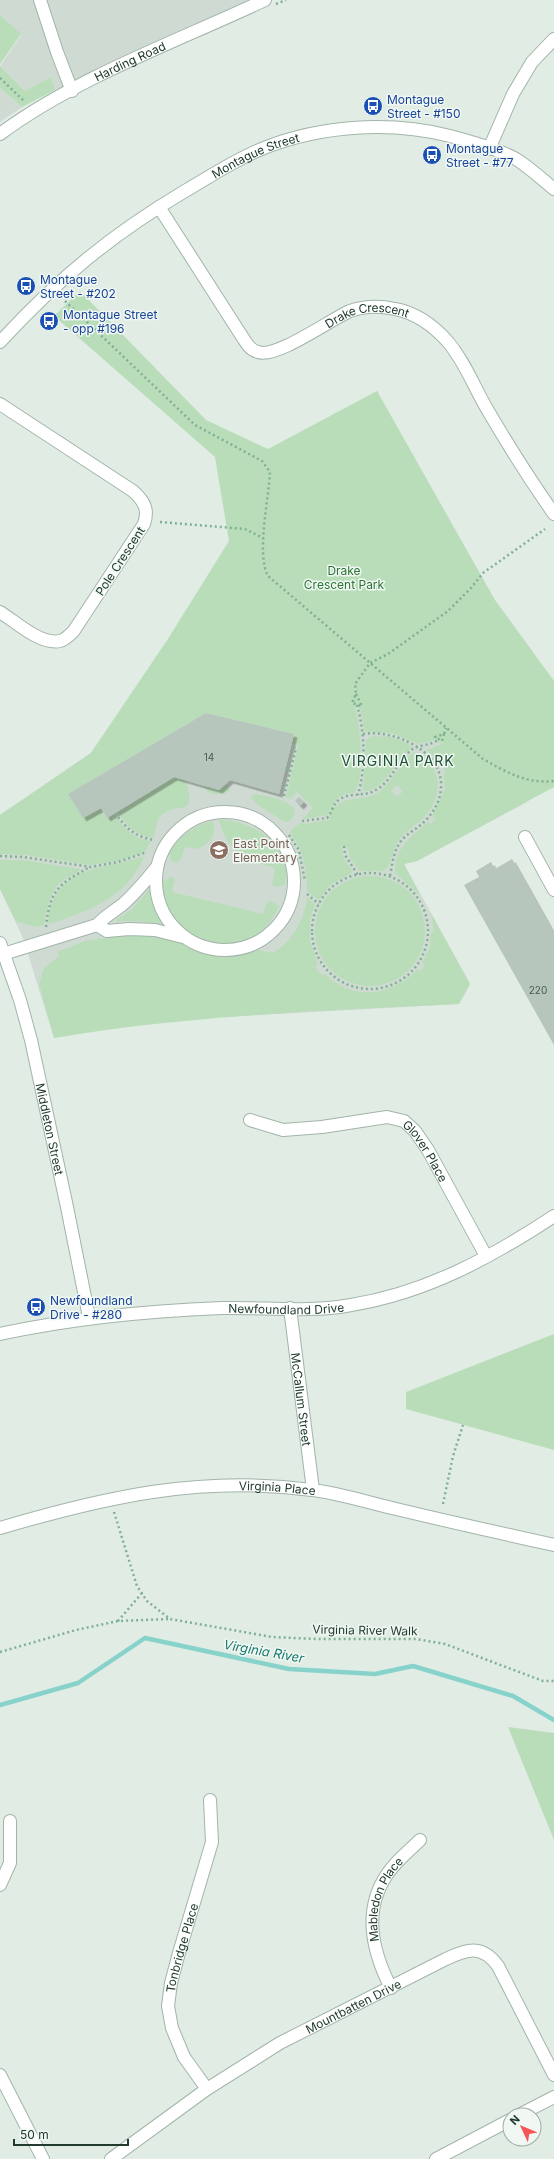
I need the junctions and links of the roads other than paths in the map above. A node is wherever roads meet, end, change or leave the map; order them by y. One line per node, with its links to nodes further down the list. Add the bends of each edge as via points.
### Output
1 (40, 0): 4 (street, via 56,52)
2 (265, 0): 4 (street, Harding Road, via 111,70)
3 (554, 39): 6 (street, via 532,62)
4 (72, 91): 5 (street, Harding Road)
5 (0, 134)
6 (489, 149): 7 (street, Montague Street, via 518,160); 8 (street, Montague Street, via 415,129 338,129 264,148 235,162)
7 (554, 190)
8 (159, 207): 9 (street, Montague Street, via 87,257); 11 (street, Drake Crescent, via 243,338 250,348 259,353 269,353 282,348 351,311 366,308 393,308 406,311 436,330 457,354 487,409)
9 (0, 342)
10 (0, 404): 12 (street, Pole Crescent, via 133,491 146,507 146,517 144,524 73,632 62,640 50,642 38,637)
11 (554, 514)
12 (0, 612)
13 (525, 837): 15 (street)
14 (156, 867): 16 (street, via 134,893); 17 (street, via 157,891 162,906 169,921); 17 (street, via 164,845 184,825 195,818 235,813 246,815 272,829 283,841 289,854 293,883 284,914 272,931 255,944 219,952 199,947)
15 (554, 890)
16 (97, 925): 17 (street, via 107,931 155,930); 18 (street)
17 (183, 937)
18 (1, 951): 23 (street, Middleton Street, via 20,1000 31,1040)
19 (250, 1120): 21 (street, Glover Place, via 283,1130 387,1117 404,1121 415,1131 428,1150)
20 (554, 1216): 21 (street, Newfoundland Drive, via 524,1236)
21 (486, 1256): 22 (street, Newfoundland Drive, via 422,1288 377,1300 350,1306)
22 (290, 1308): 23 (street, Newfoundland Drive, via 178,1310); 25 (street, McCallum Street)
23 (88, 1318): 24 (street, Newfoundland Drive)
24 (0, 1334)
25 (313, 1490): 26 (street, Virginia Place, via 250,1486 185,1487 62,1510); 27 (street, Virginia Place)
26 (0, 1528)
27 (554, 1545)
28 (210, 1800): 35 (street, Tonbridge Place, via 212,1842 179,1953 168,2006 172,2028 184,2057)
29 (10, 1821): 31 (street, via 10,1863)
30 (420, 1840): 32 (street, Mabledon Place, via 388,1872 372,1913 372,1938)
31 (0, 1885)
32 (390, 1988): 34 (street, Mountbatten Drive, via 458,1954 478,1950 487,1954 503,1976); 35 (street, Mountbatten Drive, via 280,2042)
33 (0, 2075): 39 (street)
34 (554, 2075)
35 (207, 2090): 40 (street, Mountbatten Drive)
36 (554, 2098): 37 (street)
37 (536, 2107)
38 (502, 2124): 41 (street)
39 (43, 2159)
40 (110, 2159)
41 (436, 2159)

